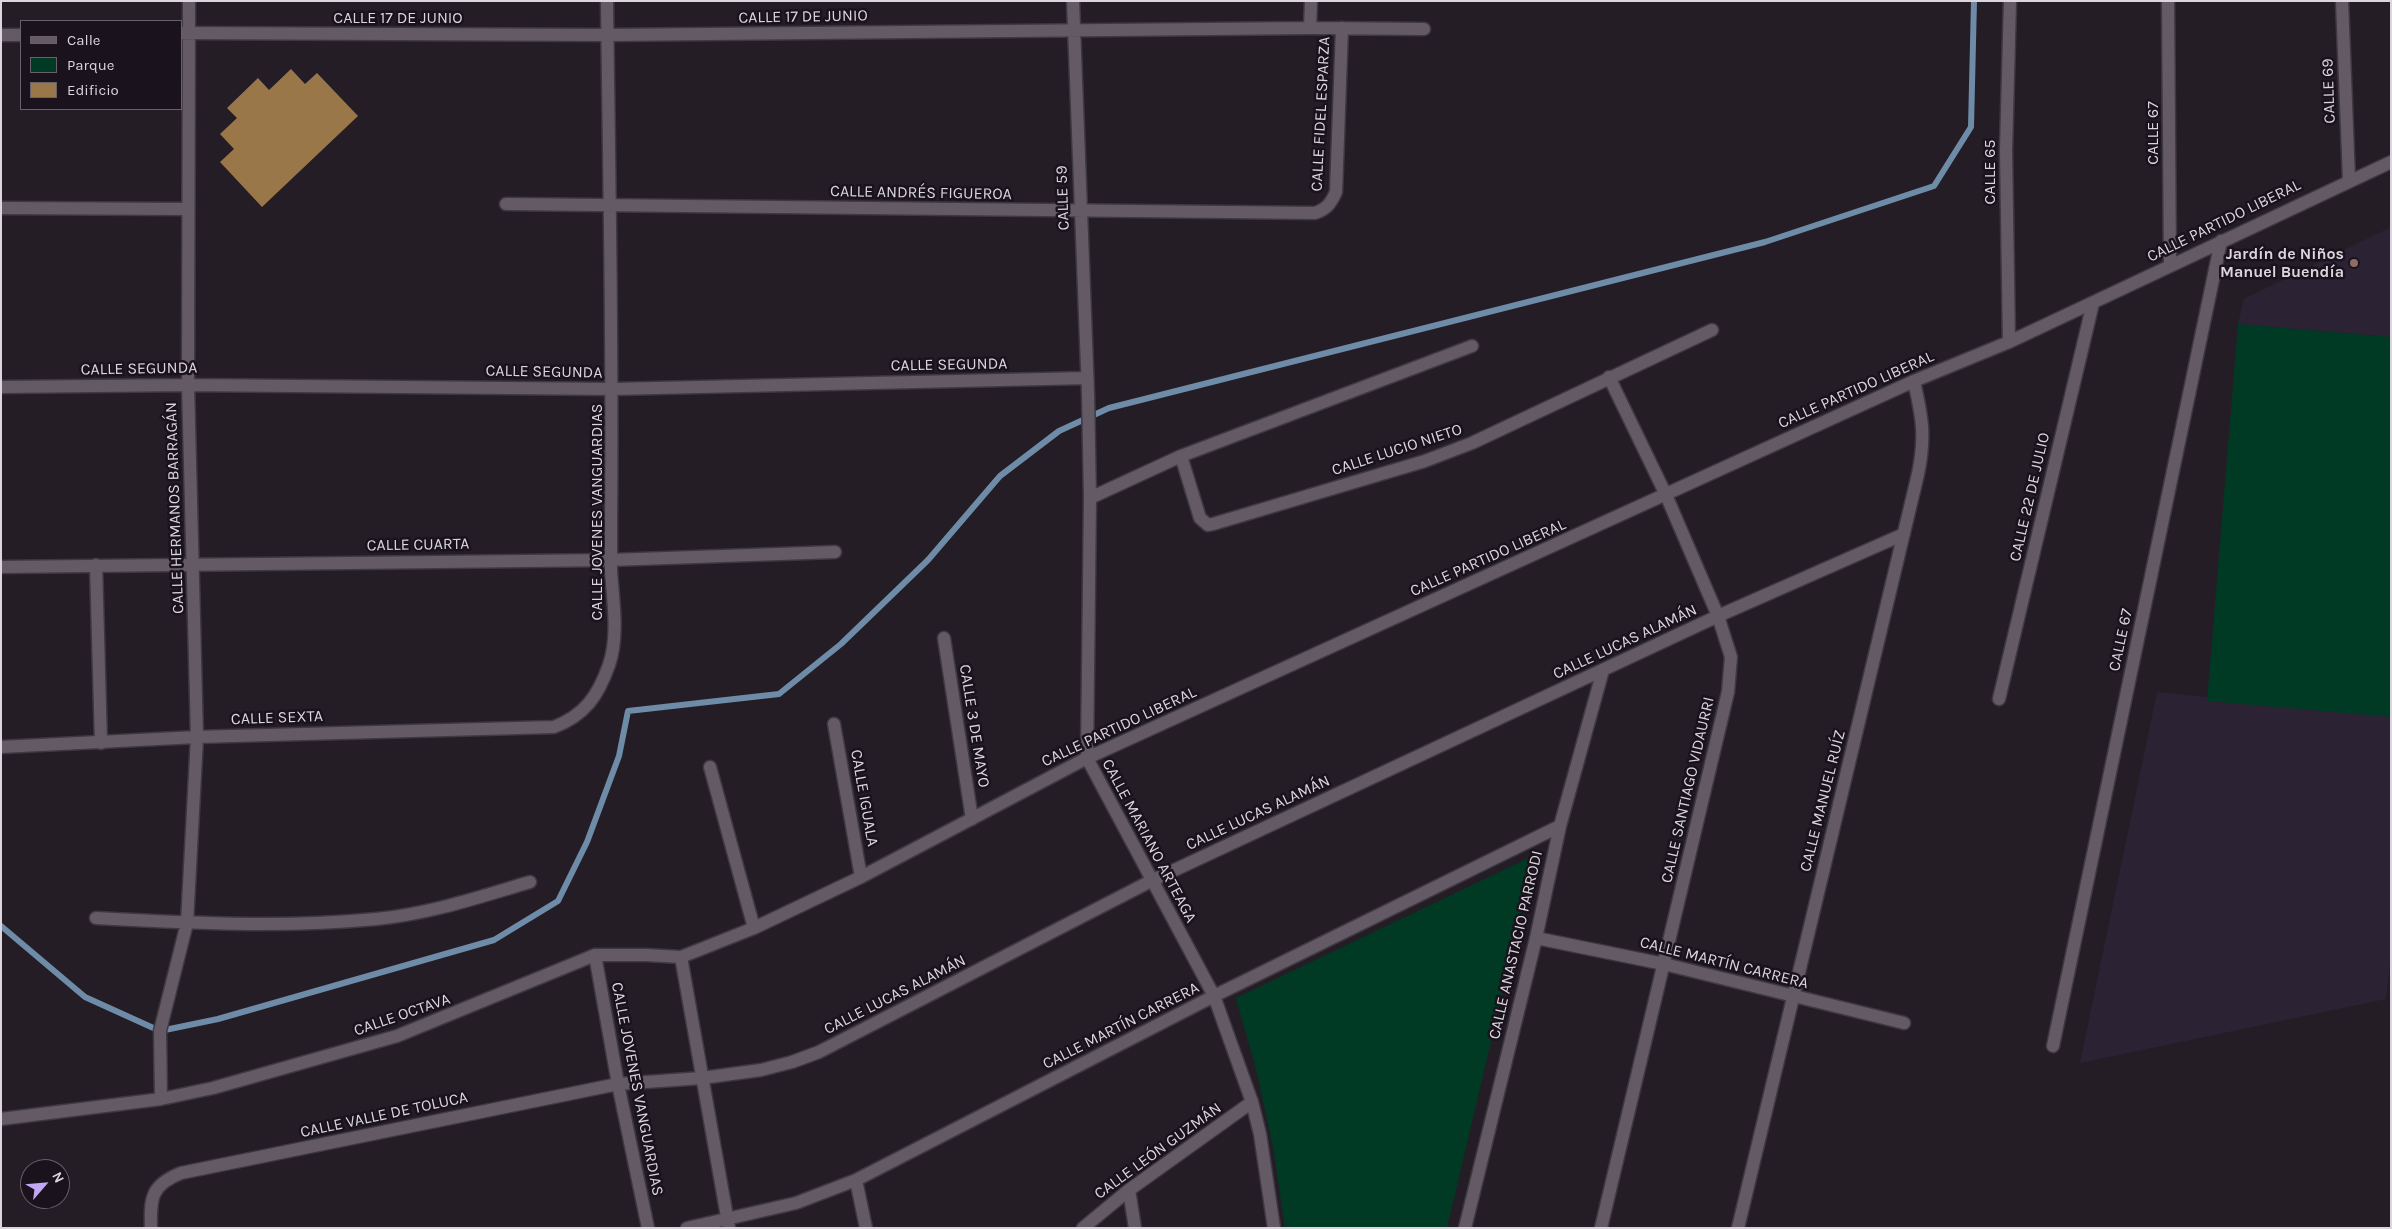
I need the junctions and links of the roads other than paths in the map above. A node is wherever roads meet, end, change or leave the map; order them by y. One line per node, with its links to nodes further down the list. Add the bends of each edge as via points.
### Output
1 (189, 1): 12 (street, CALLE HERMANOS BARRAGÁN)
2 (608, 1): 15 (street, CALLE JOVENES VANGUARDIAS)
3 (1073, 1): 11 (street, CALLE 59)
4 (1311, 1): 8 (street)
5 (2010, 1): 28 (street, CALLE 65, via 2006,150)
6 (2168, 1): 25 (street, CALLE 67)
7 (2342, 1): 17 (street, CALLE 69)
8 (1310, 28): 9 (street, CALLE 17 DE JUNIO); 11 (street, CALLE 17 DE JUNIO)
9 (1342, 28): 10 (street, CALLE 17 DE JUNIO); 18 (street, CALLE FIDEL ESPARZA, via 1336,192)
10 (1424, 29)
11 (1073, 30): 15 (street, CALLE 17 DE JUNIO); 23 (street, CALLE 59)
12 (185, 33): 15 (street, CALLE 17 DE JUNIO); 22 (street, CALLE HERMANOS BARRAGÁN)
13 (1, 35): 14 (street)
14 (20, 35)
15 (608, 35): 20 (street, CALLE JOVENES VANGUARDIAS)
16 (2391, 162): 17 (street, CALLE PARTIDO LIBERAL)
17 (2349, 180): 24 (street, CALLE PARTIDO LIBERAL)
18 (1332, 202): 23 (street, CALLE ANDRÉS FIGUEROA, via 1325,210 1315,213)
19 (506, 204): 20 (street, CALLE ANDRÉS FIGUEROA)
20 (610, 206): 23 (street, CALLE ANDRÉS FIGUEROA); 35 (street, CALLE JOVENES VANGUARDIAS)
21 (1, 208): 22 (street)
22 (187, 209): 33 (street, CALLE HERMANOS BARRAGÁN)
23 (1080, 211): 31 (street, CALLE 59)
24 (2221, 241): 25 (street, CALLE PARTIDO LIBERAL); 72 (street, CALLE 67)
25 (2170, 265): 26 (street, CALLE PARTIDO LIBERAL)
26 (2093, 302): 28 (street, CALLE PARTIDO LIBERAL); 49 (street, CALLE 22 DE JULIO)
27 (1712, 330): 30 (street, CALLE LUCIO NIETO)
28 (2009, 342): 32 (street, CALLE PARTIDO LIBERAL)
29 (1472, 346): 37 (street)
30 (1609, 377): 37 (street, CALLE LUCIO NIETO, via 1472,443 1425,461 1208,525 1200,518); 38 (street, CALLE SANTIAGO VIDAURRI)
31 (1087, 378): 35 (street, CALLE SEGUNDA); 36 (street, CALLE 59)
32 (1914, 381): 38 (street, CALLE PARTIDO LIBERAL); 40 (street, CALLE MANUEL RUÍZ, via 1922,416 1924,447)
33 (188, 385): 34 (street, CALLE SEGUNDA); 35 (street, CALLE SEGUNDA); 43 (street, CALLE HERMANOS BARRAGÁN)
34 (1, 387)
35 (613, 389): 42 (street, CALLE JOVENES VANGUARDIAS)
36 (1088, 393): 39 (street, CALLE MARIANO ARTEAGA)
37 (1181, 456): 39 (street)
38 (1666, 495): 46 (street, CALLE SANTIAGO VIDAURRI); 55 (street, CALLE PARTIDO LIBERAL)
39 (1090, 498): 55 (street, CALLE MARIANO ARTEAGA)
40 (1904, 534): 46 (street, CALLE LUCAS ALAMÁN); 70 (street, CALLE MANUEL RUÍZ)
41 (835, 552): 42 (street, CALLE CUARTA)
42 (611, 560): 43 (street, CALLE CUARTA); 51 (street, CALLE JOVENES VANGUARDIAS, via 615,630 609,664 584,710 572,720)
43 (193, 564): 44 (street, CALLE CUARTA); 52 (street, CALLE HERMANOS BARRAGÁN)
44 (96, 565): 45 (street, CALLE CUARTA); 53 (street)
45 (1, 566)
46 (1718, 616): 48 (street, CALLE LUCAS ALAMÁN); 68 (street, CALLE SANTIAGO VIDAURRI, via 1731,657 1728,692)
47 (944, 638): 57 (street, CALLE 3 DE MAYO)
48 (1603, 670): 58 (street, CALLE ANASTACIO PARRODI); 60 (street, CALLE LUCAS ALAMÁN)
49 (1999, 699)
50 (834, 724): 59 (street, CALLE IGUALA)
51 (554, 727): 52 (street, CALLE SEXTA)
52 (197, 737): 53 (street, CALLE SEXTA); 63 (street, CALLE HERMANOS BARRAGÁN)
53 (101, 743): 54 (street, CALLE SEXTA)
54 (1, 747)
55 (1087, 758): 57 (street, CALLE PARTIDO LIBERAL); 60 (street, CALLE MARIANO ARTEAGA)
56 (710, 768): 64 (street)
57 (972, 819): 59 (street, CALLE PARTIDO LIBERAL)
58 (1560, 826): 65 (street, CALLE ANASTACIO PARRODI); 69 (street, CALLE MARTÍN CARRERA)
59 (861, 877): 64 (street, CALLE PARTIDO LIBERAL)
60 (1151, 881): 69 (street, CALLE MARIANO ARTEAGA); 73 (street, CALLE LUCAS ALAMÁN, via 819,1052 761,1070)
61 (530, 882): 63 (street, via 455,905 377,919 278,925)
62 (96, 918): 63 (street)
63 (187, 923): 75 (street, CALLE HERMANOS BARRAGÁN, via 160,1031)
64 (754, 928): 67 (street, CALLE PARTIDO LIBERAL)
65 (1536, 938): 68 (street, CALLE MARTÍN CARRERA); 88 (street, CALLE ANASTACIO PARRODI)
66 (595, 956): 67 (street, CALLE PARTIDO LIBERAL); 74 (street, CALLE JOVENES VANGUARDIAS); 75 (street, CALLE OCTAVA, via 398,1036 213,1088)
67 (681, 957): 73 (street)
68 (1664, 964): 70 (street, CALLE MARTÍN CARRERA); 89 (street, CALLE SANTIAGO VIDAURRI)
69 (1214, 996): 76 (street, CALLE MARIANO ARTEAGA); 78 (street, CALLE MARTÍN CARRERA)
70 (1792, 996): 71 (street, CALLE MARTÍN CARRERA); 90 (street, CALLE MANUEL RUÍZ)
71 (1904, 1023)
72 (2053, 1046)
73 (702, 1078): 74 (street, CALLE LUCAS ALAMÁN); 80 (street)
74 (618, 1084): 81 (street, CALLE VALLE DE TOLUCA, via 181,1173 159,1186 150,1201); 82 (street, CALLE JOVENES VANGUARDIAS)
75 (161, 1099): 77 (street, CALLE OCTAVA)
76 (1252, 1102): 79 (street, CALLE LEÓN GUZMÁN); 87 (street, CALLE MARIANO ARTEAGA)
77 (1, 1119)
78 (856, 1180): 80 (street, CALLE MARTÍN CARRERA); 84 (street)
79 (1129, 1190): 85 (street, CALLE LEÓN GUZMÁN); 86 (street)
80 (728, 1224): 83 (street, CALLE MARTÍN CARRERA)
81 (151, 1228)
82 (648, 1228)
83 (687, 1228)
84 (866, 1228)
85 (1083, 1228)
86 (1135, 1228)
87 (1274, 1228)
88 (1465, 1228)
89 (1601, 1228)
90 (1738, 1228)

